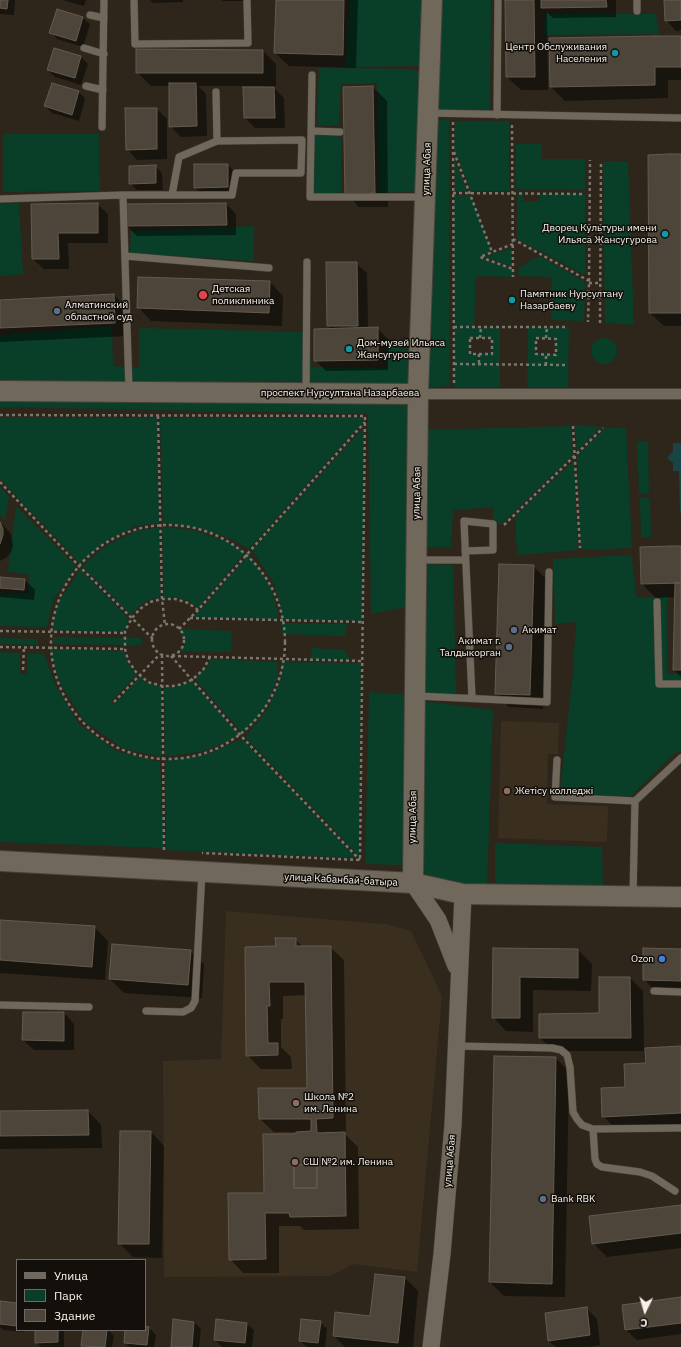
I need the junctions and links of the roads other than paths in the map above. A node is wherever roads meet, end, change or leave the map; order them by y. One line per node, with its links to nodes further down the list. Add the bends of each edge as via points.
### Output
1 (104, 0): 9 (lane)
2 (134, 0): 3 (lane, via 135,44 248,43)
3 (247, 0)
4 (432, 0): 16 (main road, улица Абая)
5 (498, 0): 17 (lane)
6 (636, 0): 7 (lane)
7 (637, 11)
8 (90, 15): 9 (lane)
9 (104, 18): 11 (lane)
10 (84, 48): 11 (lane)
11 (104, 54): 14 (lane)
12 (312, 76): 20 (lane)
13 (86, 86): 14 (lane)
14 (103, 90): 19 (lane)
15 (216, 92): 22 (lane)
16 (429, 113): 17 (lane); 25 (main road, улица Абая)
17 (497, 115): 18 (lane)
18 (681, 118)
19 (102, 127)
20 (311, 131): 21 (lane); 25 (lane, via 310,197)
21 (340, 132)
22 (217, 141): 24 (lane, via 179,157); 24 (lane, via 302,140 300,173 236,173 232,195)
23 (123, 195): 24 (lane); 26 (lane); 27 (lane)
24 (172, 195)
25 (426, 197): 33 (main road, улица Абая)
26 (0, 199)
27 (125, 256): 29 (lane); 31 (lane)
28 (307, 262): 32 (lane)
29 (269, 268)
30 (0, 391): 31 (main road, проспект Нурсултана Назарбаева)
31 (129, 392): 32 (main road, проспект Нурсултана Назарбаева)
32 (306, 393): 33 (main road, проспект Нурсултана Назарбаева)
33 (418, 394): 34 (street, проспект Нурсултана Назарбаева); 36 (main road, улица Абая)
34 (681, 394)
35 (465, 551): 35 (lane, via 464,522 493,524 493,550); 37 (lane)
36 (416, 560): 37 (lane); 41 (main road, улица Абая)
37 (465, 560): 42 (lane)
38 (549, 572): 42 (lane, via 547,702)
39 (657, 602): 40 (lane, via 660,684)
40 (681, 684)
41 (415, 695): 42 (lane); 48 (main road, улица Абая)
42 (472, 698)
43 (681, 758): 45 (lane)
44 (557, 760): 45 (lane, via 555,797)
45 (635, 801): 50 (lane)
46 (0, 861): 47 (main road, улица Кабанбай-батыра)
47 (202, 872): 48 (main road, улица Кабанбай-батыра); 57 (lane, via 195,1001 191,1008 183,1012)
48 (413, 883): 49 (main road, улица Кабанбай-батыра); 52 (street, улица Абая, via 438,920)
49 (463, 894): 50 (main road, улица Кабанбай-батыра); 52 (street, улица Абая)
50 (633, 896): 51 (main road, улица Кабанбай-батыра)
51 (681, 897)
52 (459, 974): 58 (street, улица Абая)
53 (654, 991): 54 (lane)
54 (681, 992)
55 (0, 1005): 56 (lane)
56 (89, 1007)
57 (146, 1011)
58 (456, 1046): 60 (lane, via 560,1050 567,1055 570,1067 573,1112 582,1125); 62 (street, улица Абая, via 453,1125)
59 (681, 1128): 60 (lane)
60 (593, 1129): 61 (lane, via 597,1164 652,1176)
61 (675, 1191)
62 (431, 1347)

